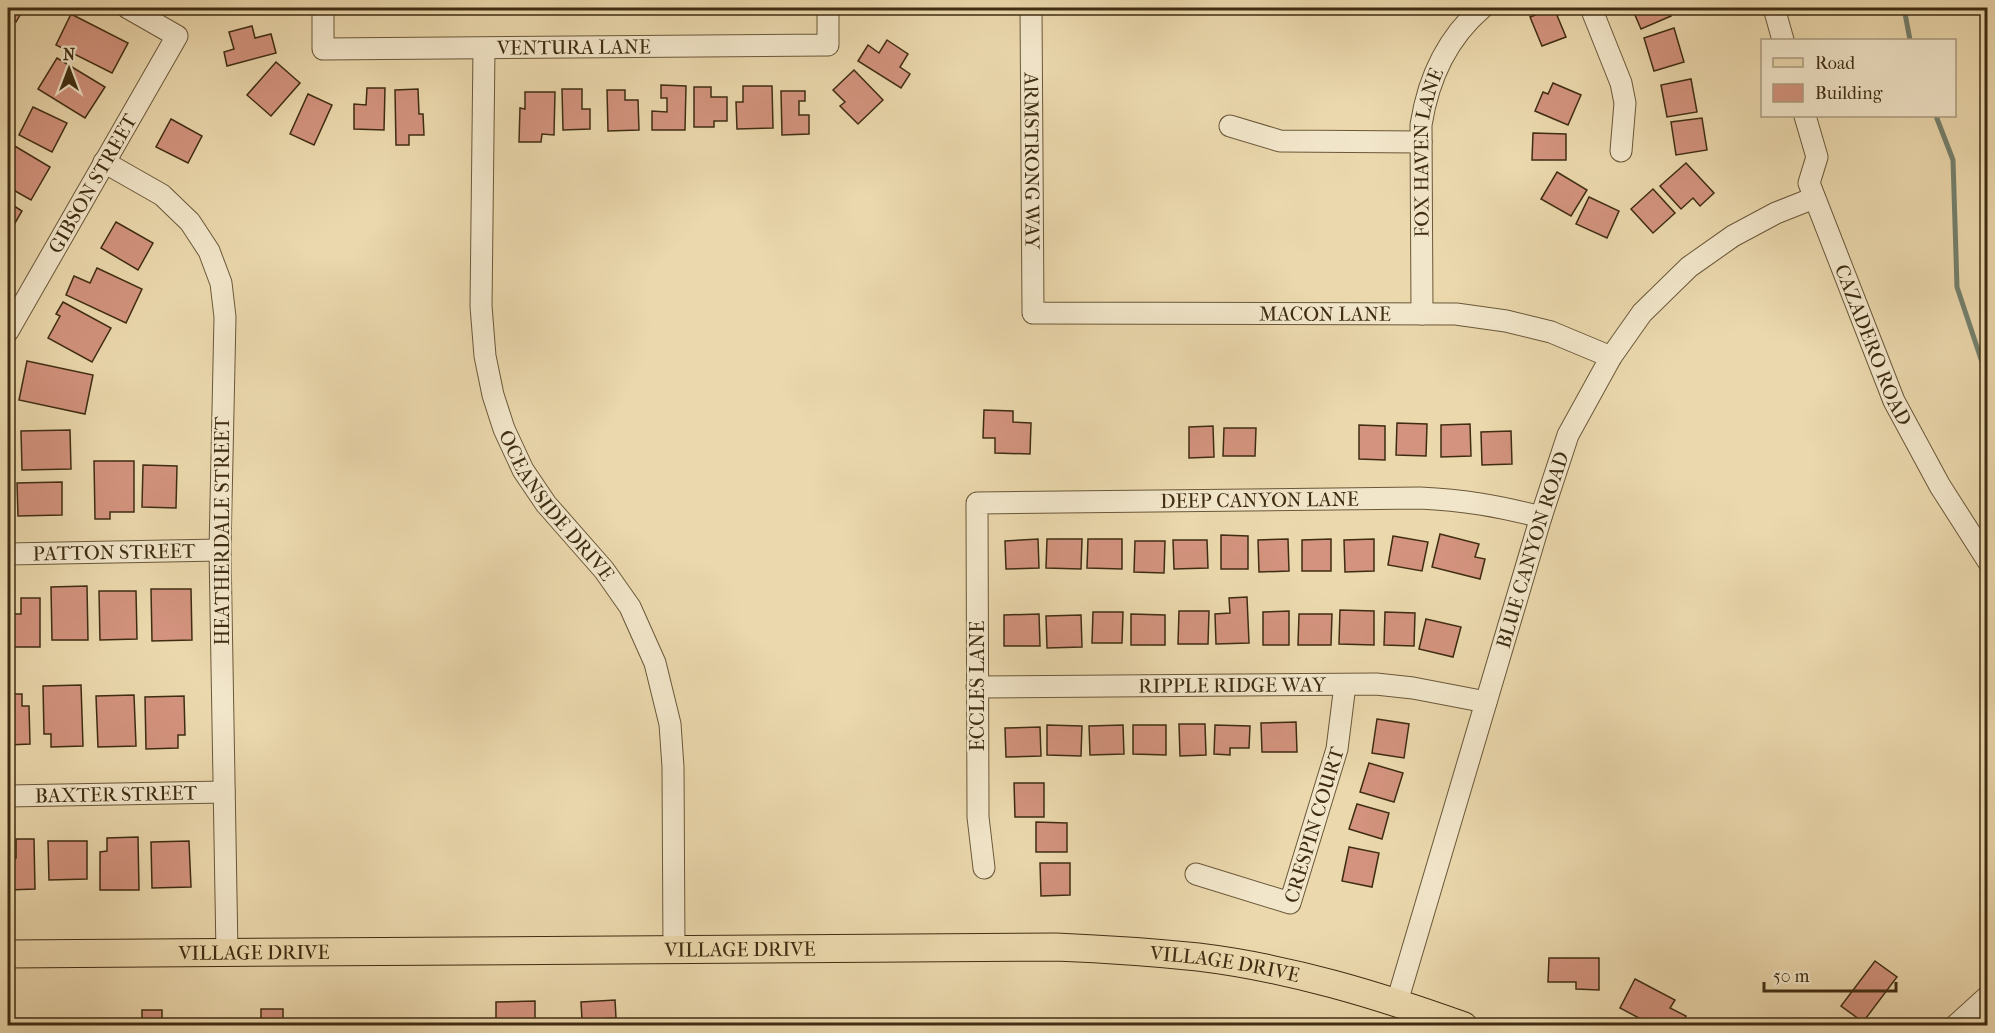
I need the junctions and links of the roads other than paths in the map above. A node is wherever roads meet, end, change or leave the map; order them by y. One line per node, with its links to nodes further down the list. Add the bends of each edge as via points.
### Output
1 (128, 8): 14 (street, GIBSON STREET, via 177,36)
2 (322, 8): 9 (street, VENTURA LANE, via 323,49)
3 (828, 8): 9 (street, VENTURA LANE, via 828,45)
4 (1031, 8): 16 (street, ARMSTRONG WAY)
5 (1482, 8): 12 (street, FOX HAVEN LANE, via 1466,21 1436,70 1423,109)
6 (1591, 8): 13 (street, via 1621,82 1625,103)
7 (1773, 8): 8 (street)
8 (1783, 39)
9 (484, 49): 32 (street, OCEANSIDE DRIVE, via 481,306 493,395 523,470 630,607 655,663 670,724 673,767)
10 (1805, 117): 15 (street, CAZADERO ROAD, via 1817,157 1809,183)
11 (1230, 126): 12 (street, via 1280,141)
12 (1421, 142): 17 (street, FOX HAVEN LANE)
13 (1621, 151)
14 (104, 162): 18 (street, GIBSON STREET); 22 (street, HEATHERDALE STREET, via 162,195 190,222 209,251 221,284 225,317)
15 (1814, 198): 19 (street, BLUE CANYON ROAD, via 1776,213 1689,267 1642,313); 24 (street, CAZADERO ROAD, via 1894,401 1940,486)
16 (1033, 313): 17 (street, MACON LANE)
17 (1422, 314): 19 (street, MACON LANE, via 1506,321 1551,332)
18 (8, 331)
19 (1611, 357): 21 (street, BLUE CANYON ROAD, via 1569,435)
20 (977, 504): 21 (street, DEEP CANYON LANE, via 1420,498 1489,504); 26 (street, ECCLES LANE)
21 (1541, 517): 27 (street, BLUE CANYON ROAD)
22 (220, 550): 23 (street, PATTON STREET); 28 (street, HEATHERDALE STREET)
23 (8, 554)
24 (1988, 561)
25 (1345, 685): 26 (street, RIPPLE RIDGE WAY); 27 (street, RIPPLE RIDGE WAY, via 1413,688); 31 (street, CRESPIN COURT, via 1337,749 1290,903)
26 (977, 687): 30 (street, ECCLES LANE, via 978,816)
27 (1486, 702): 36 (street, BLUE CANYON ROAD)
28 (224, 792): 29 (street, BAXTER STREET); 33 (street, HEATHERDALE STREET)
29 (8, 796)
30 (984, 868)
31 (1196, 874)
32 (674, 950): 33 (main road, VILLAGE DRIVE); 36 (main road, VILLAGE DRIVE, via 1056,947 1134,951 1278,971)
33 (227, 953): 34 (main road, VILLAGE DRIVE)
34 (8, 954)
35 (1988, 996): 38 (street)
36 (1397, 1002): 37 (main road, VILLAGE DRIVE)
37 (1464, 1026)
38 (1955, 1026)

